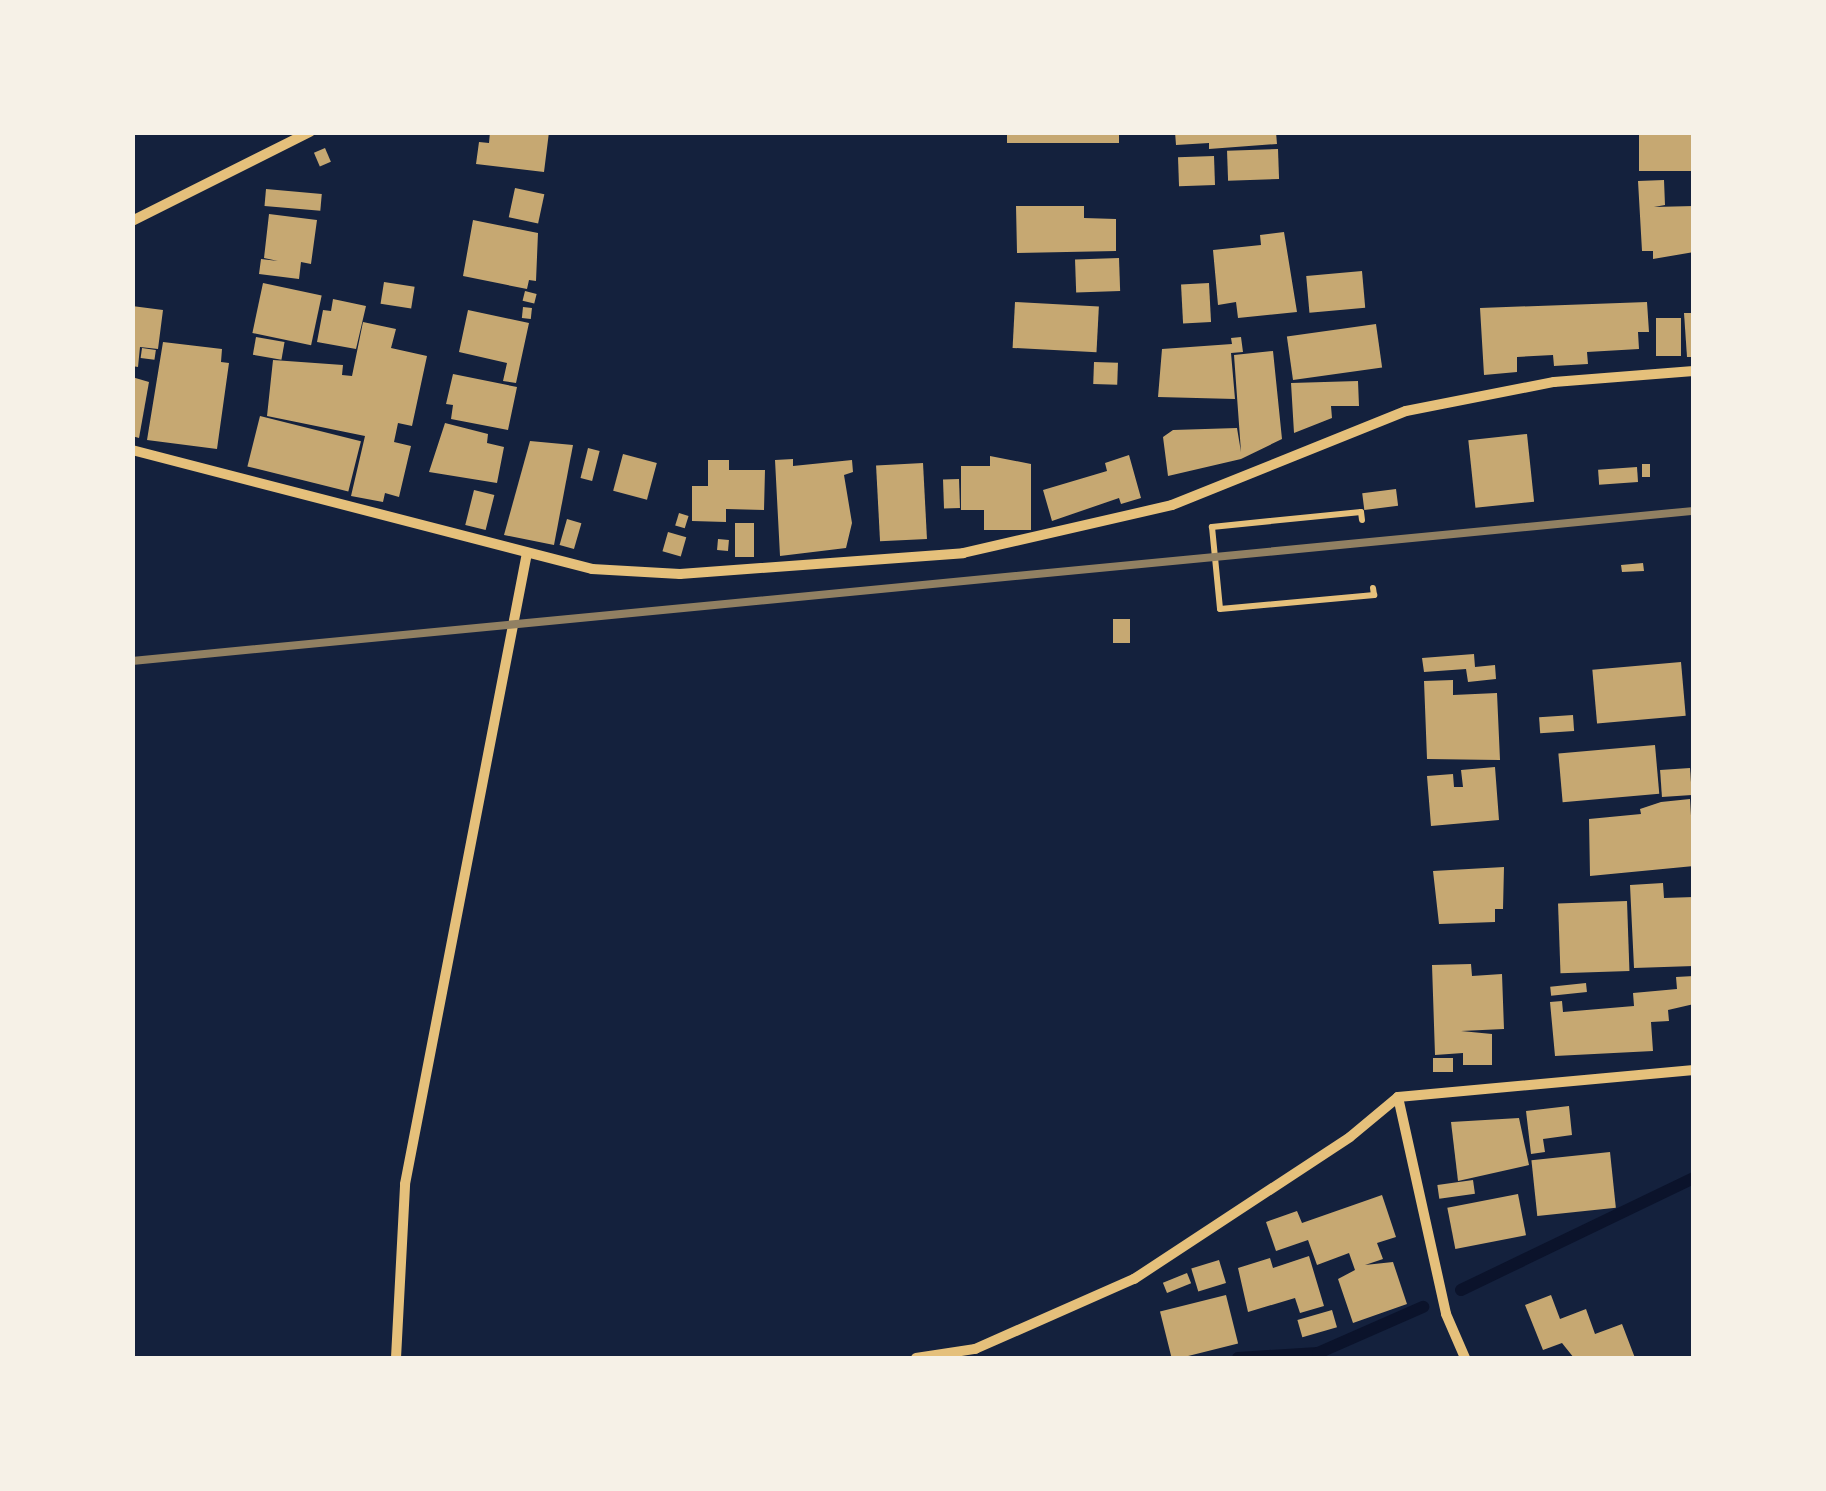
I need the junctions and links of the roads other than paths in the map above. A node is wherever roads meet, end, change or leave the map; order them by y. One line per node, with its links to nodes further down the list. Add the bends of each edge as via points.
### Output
1 (310, 132): 2 (street)
2 (132, 221)
3 (1694, 371): 5 (street, via 1554,382 1406,410 1172,505 963,553 680,574 592,569)
4 (132, 450): 5 (street)
5 (527, 554): 8 (street, via 406,1184)
6 (1694, 1070): 7 (street)
7 (1398, 1097): 9 (street, via 1350,1137 1134,1278 976,1349); 10 (street, via 1446,1314)
8 (396, 1358)
9 (916, 1358)
10 (1465, 1358)

